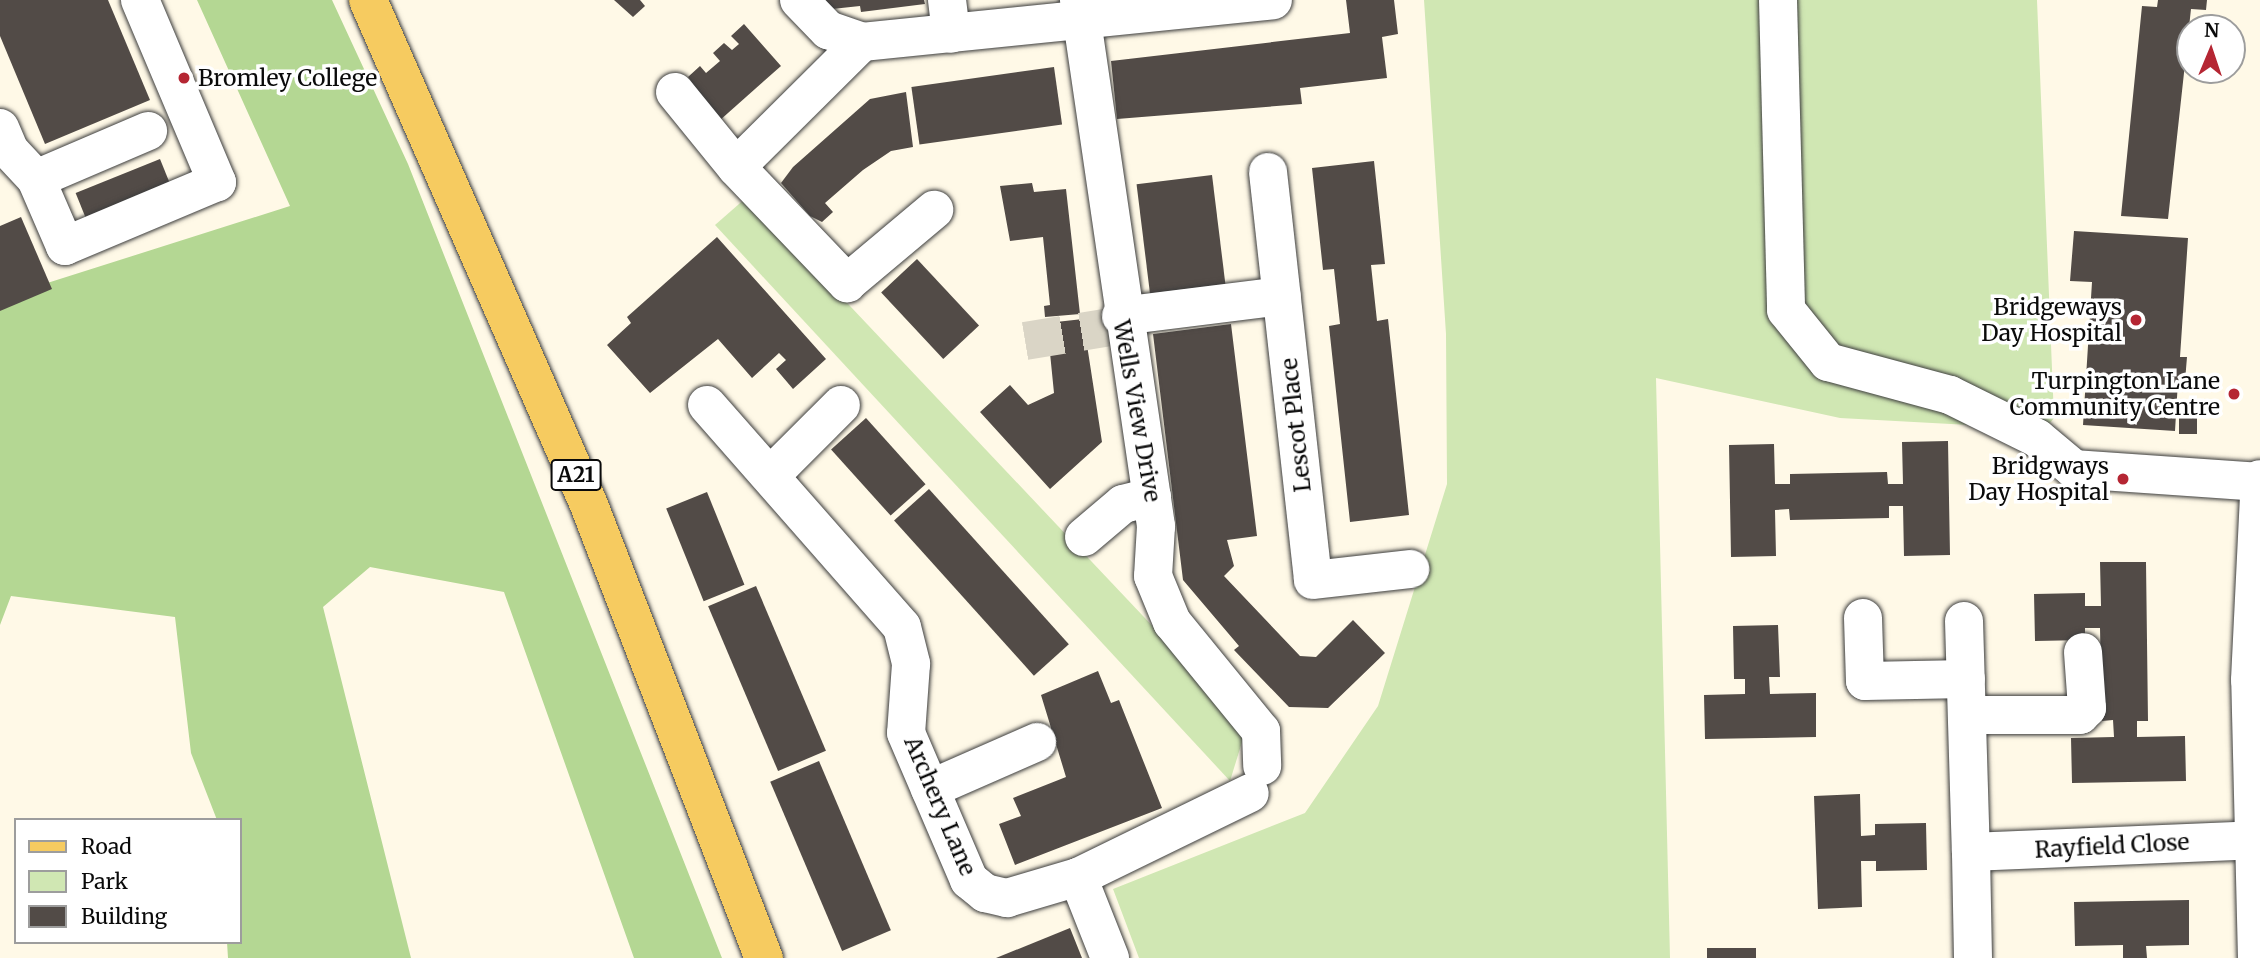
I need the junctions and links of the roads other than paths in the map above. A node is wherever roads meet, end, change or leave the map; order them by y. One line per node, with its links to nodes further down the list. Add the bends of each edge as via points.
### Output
1 (140, 0): 15 (street, via 217,182 65,246)
2 (368, 0): 36 (main road, A21, via 589,505)
3 (799, 0): 9 (street, via 828,30)
4 (1273, 0): 6 (street)
5 (1779, 0): 22 (street, via 1786,310 1828,362 1950,395 2038,438 2074,469)
6 (1221, 4): 7 (street)
7 (1081, 12): 8 (street); 18 (street, Wells View Drive)
8 (949, 17): 9 (street)
9 (862, 41): 13 (street)
10 (675, 92): 13 (street)
11 (0, 128): 15 (street, via 9,151)
12 (148, 131): 15 (street)
13 (736, 167): 16 (street, via 847,284)
14 (1268, 172): 17 (street, Lescot Place)
15 (36, 179)
16 (934, 210)
17 (1282, 296): 18 (street); 25 (street, Lescot Place, via 1313,580)
18 (1121, 316): 23 (street, Wells View Drive)
19 (707, 405): 21 (street, Archery Lane)
20 (841, 405): 21 (street)
21 (773, 473): 32 (street, Archery Lane, via 902,627 911,664 906,733)
22 (2260, 480): 33 (street, via 2250,667)
23 (1152, 497): 24 (street, via 1123,504); 31 (street, Wells View Drive, via 1153,576 1172,622 1261,731)
24 (1084, 537)
25 (1410, 569)
26 (1863, 618): 29 (street, via 1865,681)
27 (1965, 621): 29 (street)
28 (2083, 652): 29 (street, via 2087,708 2080,715)
29 (1967, 697): 34 (street)
30 (1037, 743): 32 (street)
31 (1256, 779): 35 (street, Archery Lane)
32 (930, 789): 35 (street, Archery Lane, via 969,880 985,892 1007,898)
33 (2253, 839): 34 (street, Rayfield Close); 39 (street)
34 (1970, 852): 38 (street)
35 (1078, 877): 37 (street)
36 (764, 958)
37 (1110, 958)
38 (1972, 958)
39 (2258, 958)

